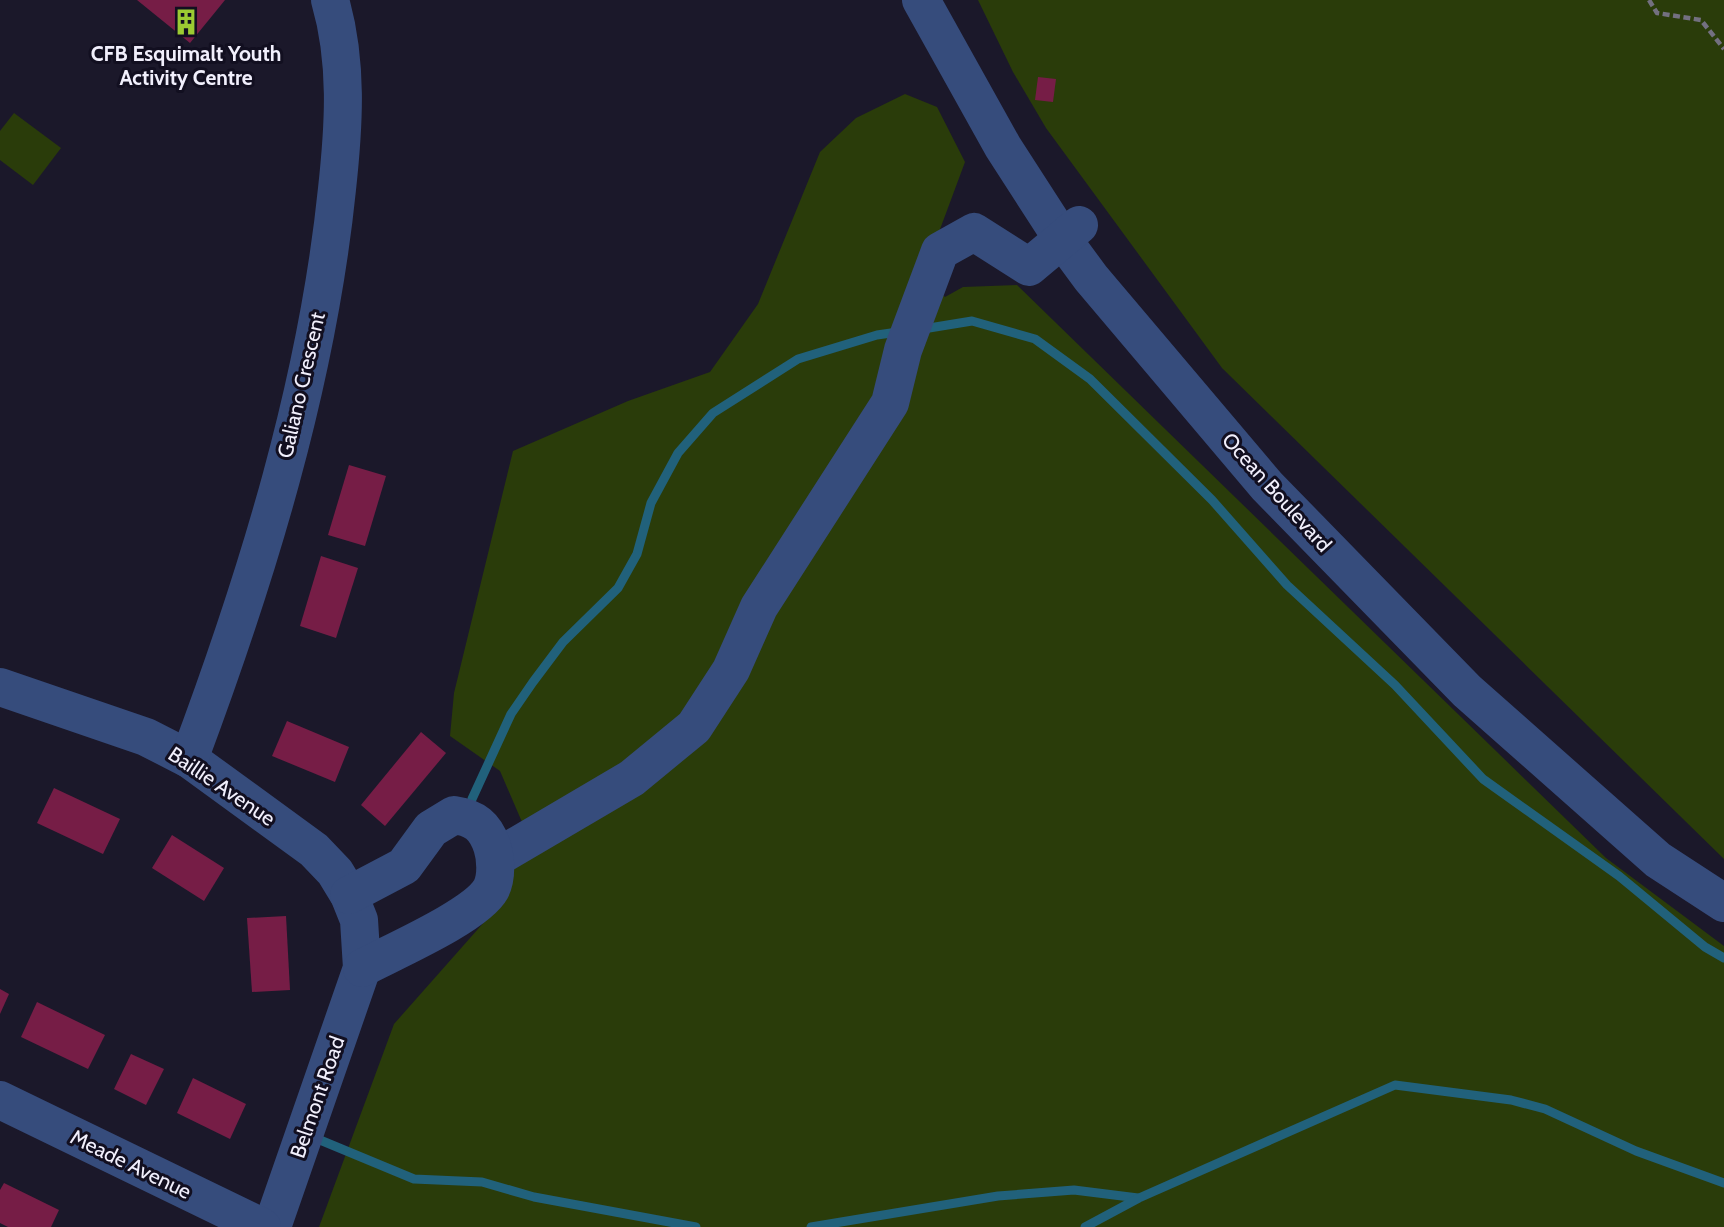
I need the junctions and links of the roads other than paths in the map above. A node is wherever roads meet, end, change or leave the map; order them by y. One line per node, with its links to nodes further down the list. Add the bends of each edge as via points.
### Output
1 (330, 0): 5 (street, Galiano Crescent, via 340,34 344,83 332,242 276,489)
2 (921, 0): 3 (street, Ocean Boulevard, via 996,135)
3 (1071, 232): 6 (street, via 1029,267 974,232 940,251 903,350 890,403 759,607 731,670 694,727 632,778); 8 (street, Ocean Boulevard, via 1091,278 1268,486 1457,681 1658,860)
4 (0, 687): 5 (street, Baillie Avenue, via 146,737)
5 (189, 759): 7 (street, Baillie Avenue, via 314,850)
6 (496, 858): 7 (street, via 487,832 472,818 454,815 431,829 404,866); 9 (street, via 491,888 468,912)
7 (349, 895): 9 (street, Baillie Avenue, via 359,920)
8 (1724, 903)
9 (362, 968): 12 (street, Belmont Road)
10 (0, 1100): 11 (street, Meade Avenue)
11 (262, 1227)
12 (272, 1227)

